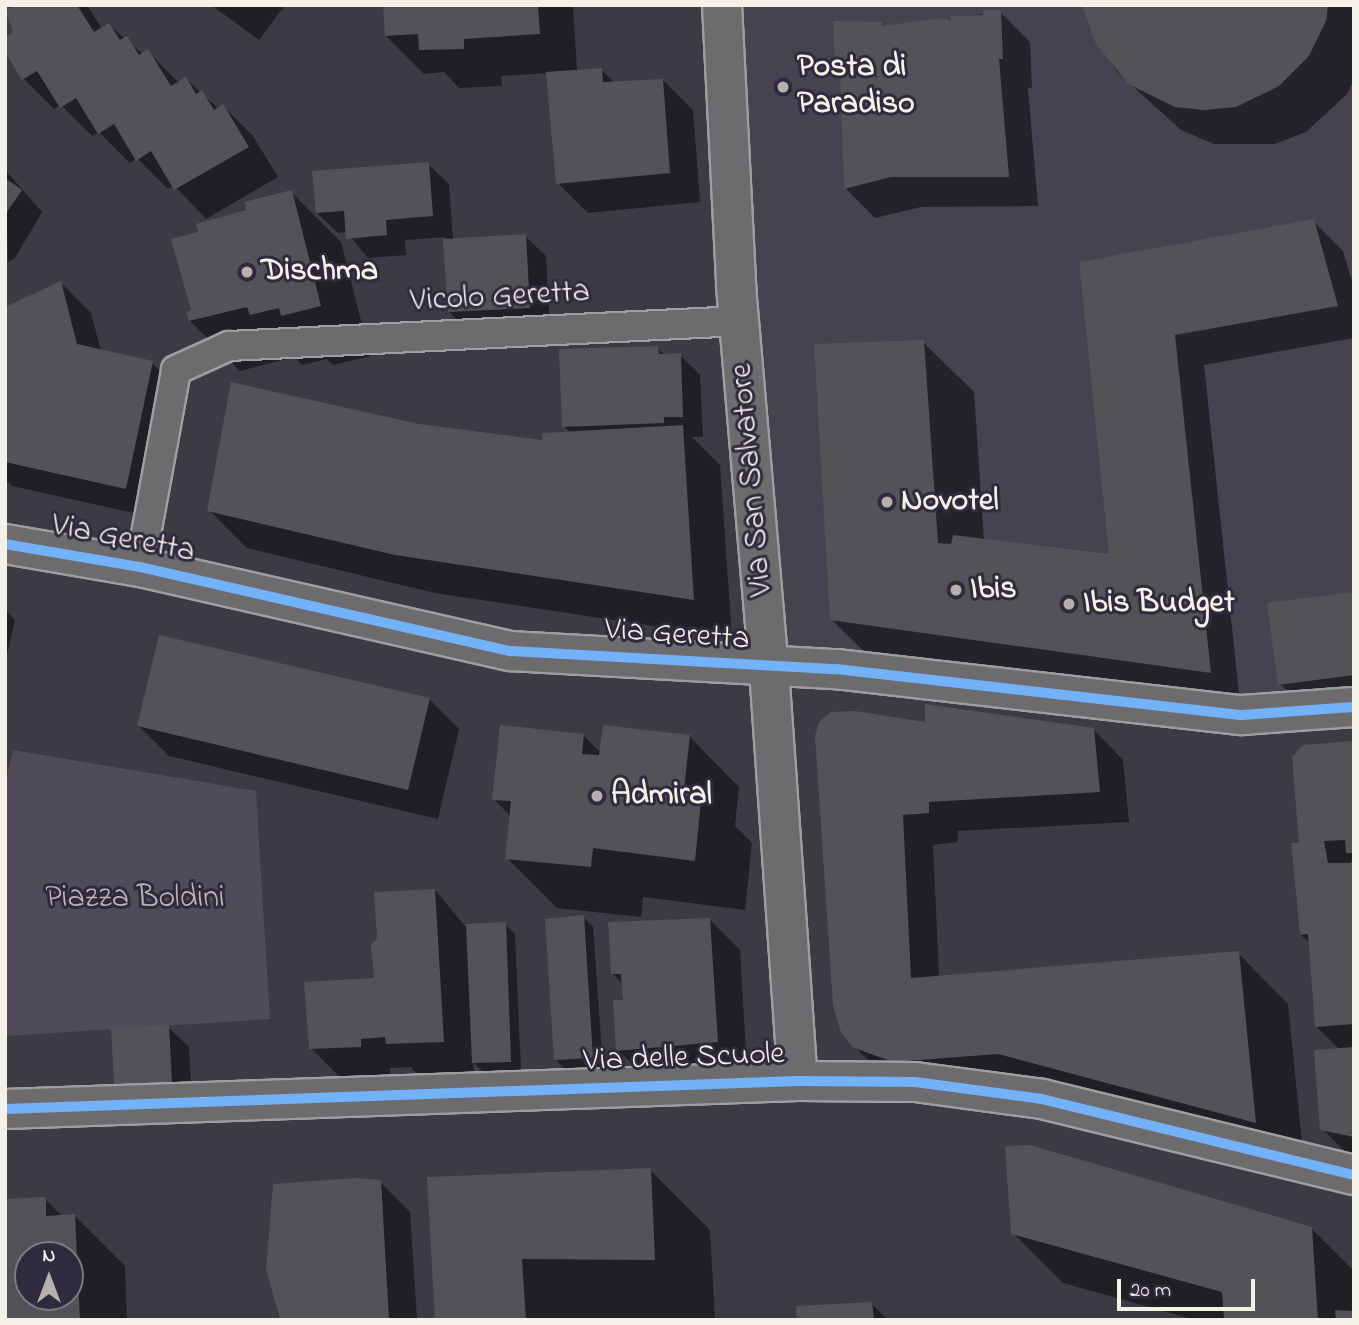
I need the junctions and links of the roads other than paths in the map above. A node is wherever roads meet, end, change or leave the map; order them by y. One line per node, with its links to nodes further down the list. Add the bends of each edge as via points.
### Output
1 (722, 5): 2 (street, Via San Salvatore)
2 (740, 321): 4 (lane, Vicolo Geretta, via 229,346 176,370); 5 (street, Via San Salvatore)
3 (5, 544): 4 (street, Via Geretta)
4 (141, 568): 5 (street, Via Geretta, via 511,651)
5 (769, 669): 6 (street, Via Geretta, via 836,669 1241,715); 7 (street, Via San Salvatore)
6 (1354, 707)
7 (797, 1081): 8 (street, Via delle Scuole); 9 (street, Via delle Scuole, via 958,1085 1042,1099)
8 (5, 1109)
9 (1354, 1175)

